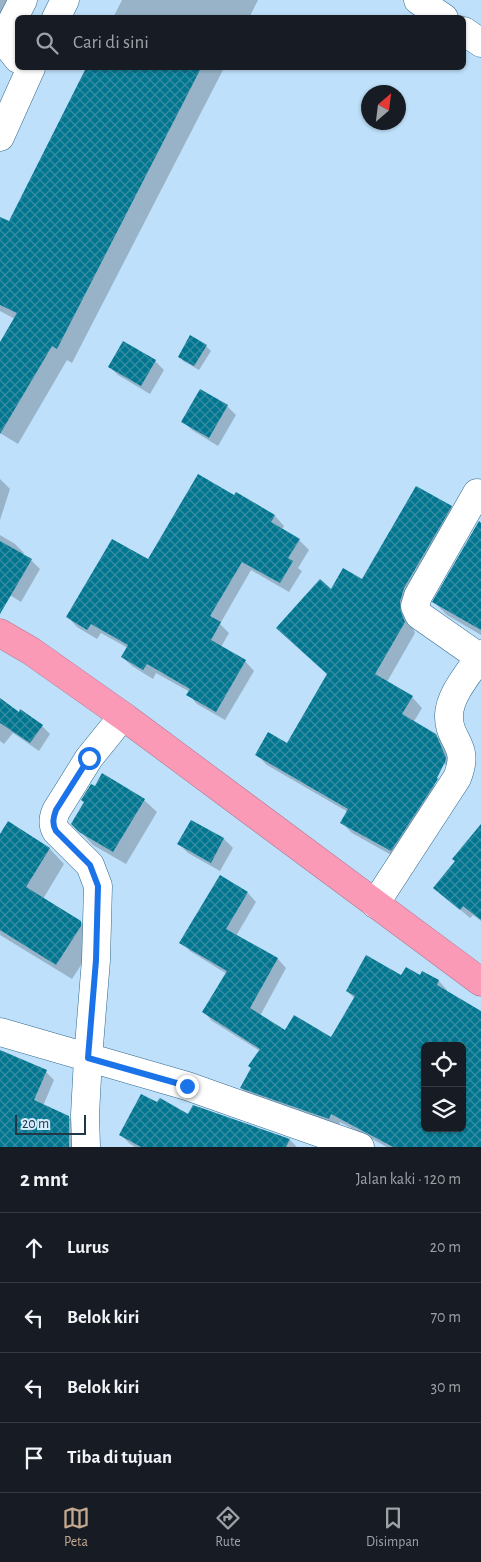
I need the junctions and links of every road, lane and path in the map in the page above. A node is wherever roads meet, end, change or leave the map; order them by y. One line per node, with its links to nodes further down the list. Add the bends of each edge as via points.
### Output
1 (22, 0): 4 (street)
2 (65, 0): 6 (street)
3 (418, 0): 7 (street)
4 (15, 15)
5 (15, 15): 10 (street, via 6,44)
6 (58, 15)
7 (440, 15)
8 (466, 32): 9 (street)
9 (481, 43)
10 (15, 55)
11 (30, 70): 12 (street)
12 (0, 136)
13 (477, 492): 15 (street, via 415,606 419,615)
14 (0, 633): 16 (highway)
15 (480, 655): 17 (street, via 450,707 450,729 460,747 462,759 457,778)
16 (123, 716): 17 (highway); 20 (street, via 89,758 56,810 53,826 90,865 98,886)
17 (375, 904): 18 (highway)
18 (481, 982)
19 (0, 1032): 20 (street)
20 (88, 1058): 21 (street); 22 (street, via 187,1086)
21 (86, 1147)
22 (360, 1147)

